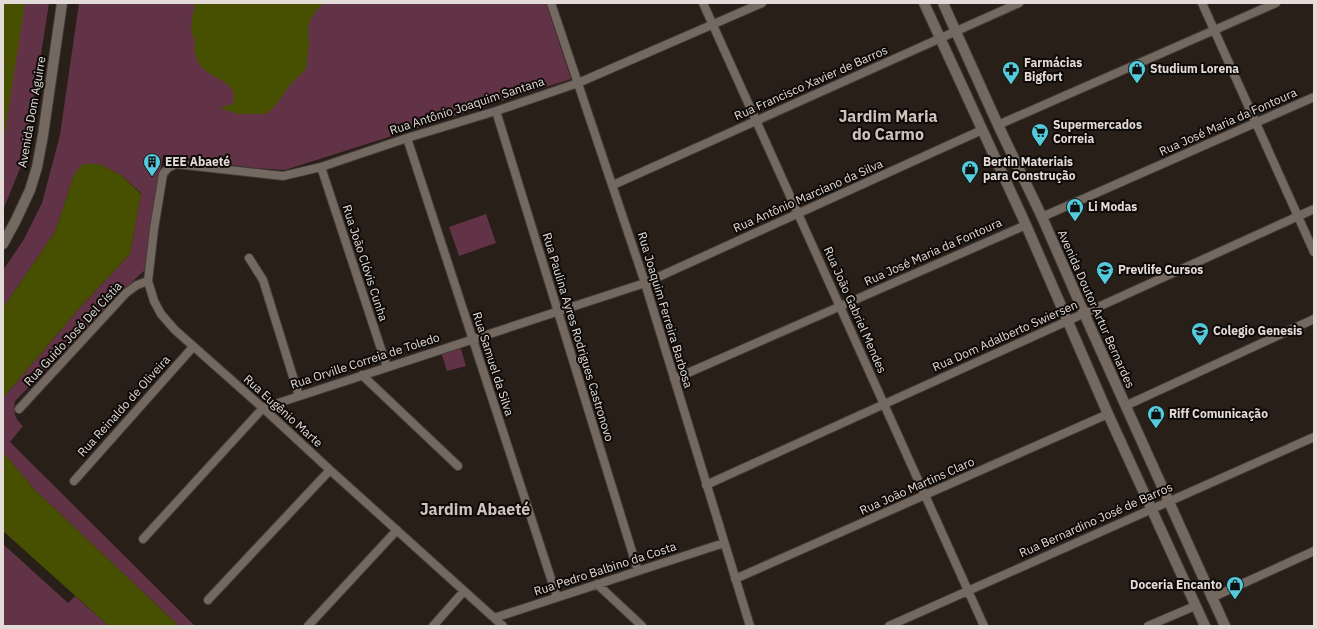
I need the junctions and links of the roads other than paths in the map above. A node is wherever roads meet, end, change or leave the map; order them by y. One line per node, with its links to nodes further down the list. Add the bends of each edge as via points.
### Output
1 (62, 3): 30 (main road, Avenida Dom Aguirre, via 37,167 30,190)
2 (551, 3): 14 (street, Rua Joaquim Ferreira Barbosa)
3 (703, 3): 10 (street, Rua João Gabriel Mendes)
4 (762, 3): 10 (street, Rua Antônio Joaquim Santana)
5 (924, 3): 13 (main road)
6 (944, 3): 12 (main road, Avenida Doutor Artur Bernardes)
7 (1019, 3): 12 (street, Rua Francisco Xavier de Barros)
8 (1202, 3): 11 (street)
9 (1276, 3): 11 (street)
10 (713, 24): 14 (street, Rua Antônio Joaquim Santana); 17 (street, Rua João Gabriel Mendes)
11 (1214, 30): 18 (street); 19 (street)
12 (956, 32): 13 (street, Rua Francisco Xavier de Barros); 19 (main road, Avenida Doutor Artur Bernardes)
13 (940, 39): 17 (street, Rua Francisco Xavier de Barros); 20 (main road)
14 (578, 83): 16 (street, Rua Antônio Joaquim Santana); 24 (street, Rua Joaquim Ferreira Barbosa)
15 (1314, 97): 18 (street, Rua José Maria da Fontoura)
16 (496, 111): 21 (street, Rua Antônio Joaquim Santana); 36 (street, Rua Paulina Ayres Rodrigues Castronovo)
17 (756, 121): 24 (street, Rua Francisco Xavier de Barros); 26 (street, Rua João Gabriel Mendes)
18 (1256, 122): 27 (street, Rua José Maria da Fontoura); 28 (street)
19 (998, 125): 27 (main road, Avenida Doutor Artur Bernardes)
20 (982, 130): 26 (street, Rua Antônio Marciano da Silva); 29 (main road)
21 (407, 138): 22 (street, Rua Antônio Joaquim Santana); 40 (street, Rua Samuel da Silva)
22 (321, 167): 23 (street, Rua Antônio Joaquim Santana, via 283,176 176,164); 42 (street, Rua João Clóvis Cunha)
23 (168, 168): 33 (street, Rua Eugênio Marte, via 163,174)
24 (613, 185): 34 (street, Rua Joaquim Ferreira Barbosa)
25 (1314, 210): 28 (street, Rua Dom Adalberto Swiersen)
26 (798, 213): 34 (street, Rua Antônio Marciano da Silva); 35 (street, Rua João Gabriel Mendes)
27 (1042, 217): 37 (main road, Avenida Doutor Artur Bernardes)
28 (1298, 217): 31 (street); 37 (street, Rua Dom Adalberto Swiersen)
29 (1026, 225): 35 (street, Rua José Maria da Fontoura); 39 (main road)
30 (3, 244)
31 (1314, 252)
32 (249, 258): 45 (street, via 263,280)
33 (148, 281): 41 (street, Rua Eugênio Marte, via 161,314); 49 (street, Rua Guido José Del Cístia, via 137,284 126,293)
34 (645, 283): 36 (street, Rua Orville Correia de Toledo); 44 (street, Rua Joaquim Ferreira Barbosa)
35 (840, 306): 44 (street, Rua José Maria da Fontoura); 46 (street, Rua João Gabriel Mendes)
36 (557, 311): 40 (street, Rua Orville Correia de Toledo); 63 (street, Rua Paulina Ayres Rodrigues Castronovo)
37 (1084, 314): 39 (street, Rua Dom Adalberto Swiersen); 47 (main road, Avenida Doutor Artur Bernardes)
38 (1314, 319): 47 (street)
39 (1068, 321): 46 (street, Rua Dom Adalberto Swiersen); 50 (main road)
40 (473, 339): 42 (street, Rua Orville Correia de Toledo); 68 (street, Rua Samuel da Silva)
41 (193, 347): 48 (street, Rua Eugênio Marte); 54 (street, Rua Reinaldo de Oliveira)
42 (387, 367): 43 (street, Rua Orville Correia de Toledo)
43 (362, 375): 45 (street, Rua Orville Correia de Toledo); 52 (street)
44 (674, 379): 55 (street, Rua Joaquim Ferreira Barbosa)
45 (299, 396): 48 (street, Rua Orville Correia de Toledo)
46 (884, 404): 55 (street, Rua Dom Adalberto Swiersen); 56 (street, Rua João Gabriel Mendes)
47 (1125, 406): 57 (main road, Avenida Doutor Artur Bernardes)
48 (263, 408): 53 (street, Rua Eugênio Marte); 60 (street, Rua Orville Correia de Toledo)
49 (19, 409)
50 (1108, 414): 56 (street, Rua João Martins Claro); 58 (main road)
51 (1314, 437): 57 (street, Rua Bernardino José de Barros)
52 (458, 466)
53 (330, 470): 59 (street, Rua Eugênio Marte); 70 (street)
54 (74, 481)
55 (706, 485): 61 (street, Rua Joaquim Ferreira Barbosa)
56 (925, 495): 64 (street, Rua João Martins Claro); 67 (street, Rua João Gabriel Mendes)
57 (1168, 501): 58 (street, Rua Bernardino José de Barros); 69 (main road, Avenida Doutor Artur Bernardes)
58 (1151, 509): 67 (street, Rua Bernardino José de Barros); 71 (main road)
59 (397, 530): 66 (street, Rua Eugênio Marte); 73 (street)
60 (143, 539)
61 (724, 542): 63 (street, Rua Pedro Balbino da Costa); 64 (street, Rua Joaquim Ferreira Barbosa)
62 (1314, 551): 69 (street)
63 (638, 571): 65 (street, Rua Pedro Balbino da Costa)
64 (735, 579): 77 (street, Rua Joaquim Ferreira Barbosa)
65 (597, 584): 68 (street, Rua Pedro Balbino da Costa); 76 (street)
66 (464, 591): 72 (street, Rua Eugênio Marte); 74 (street)
67 (968, 591): 78 (street, Rua Bernardino José de Barros); 79 (street, Rua João Gabriel Mendes)
68 (557, 597): 72 (street, Rua Pedro Balbino da Costa)
69 (1211, 598): 82 (main road, Avenida Doutor Artur Bernardes)
70 (208, 600)
71 (1195, 606): 80 (street); 81 (main road)
72 (494, 618): 75 (street, Rua Eugênio Marte)
73 (308, 626)
74 (433, 626)
75 (503, 626)
76 (642, 626)
77 (750, 626)
78 (889, 626)
79 (984, 626)
80 (1148, 626)
81 (1205, 626)
82 (1225, 626)

